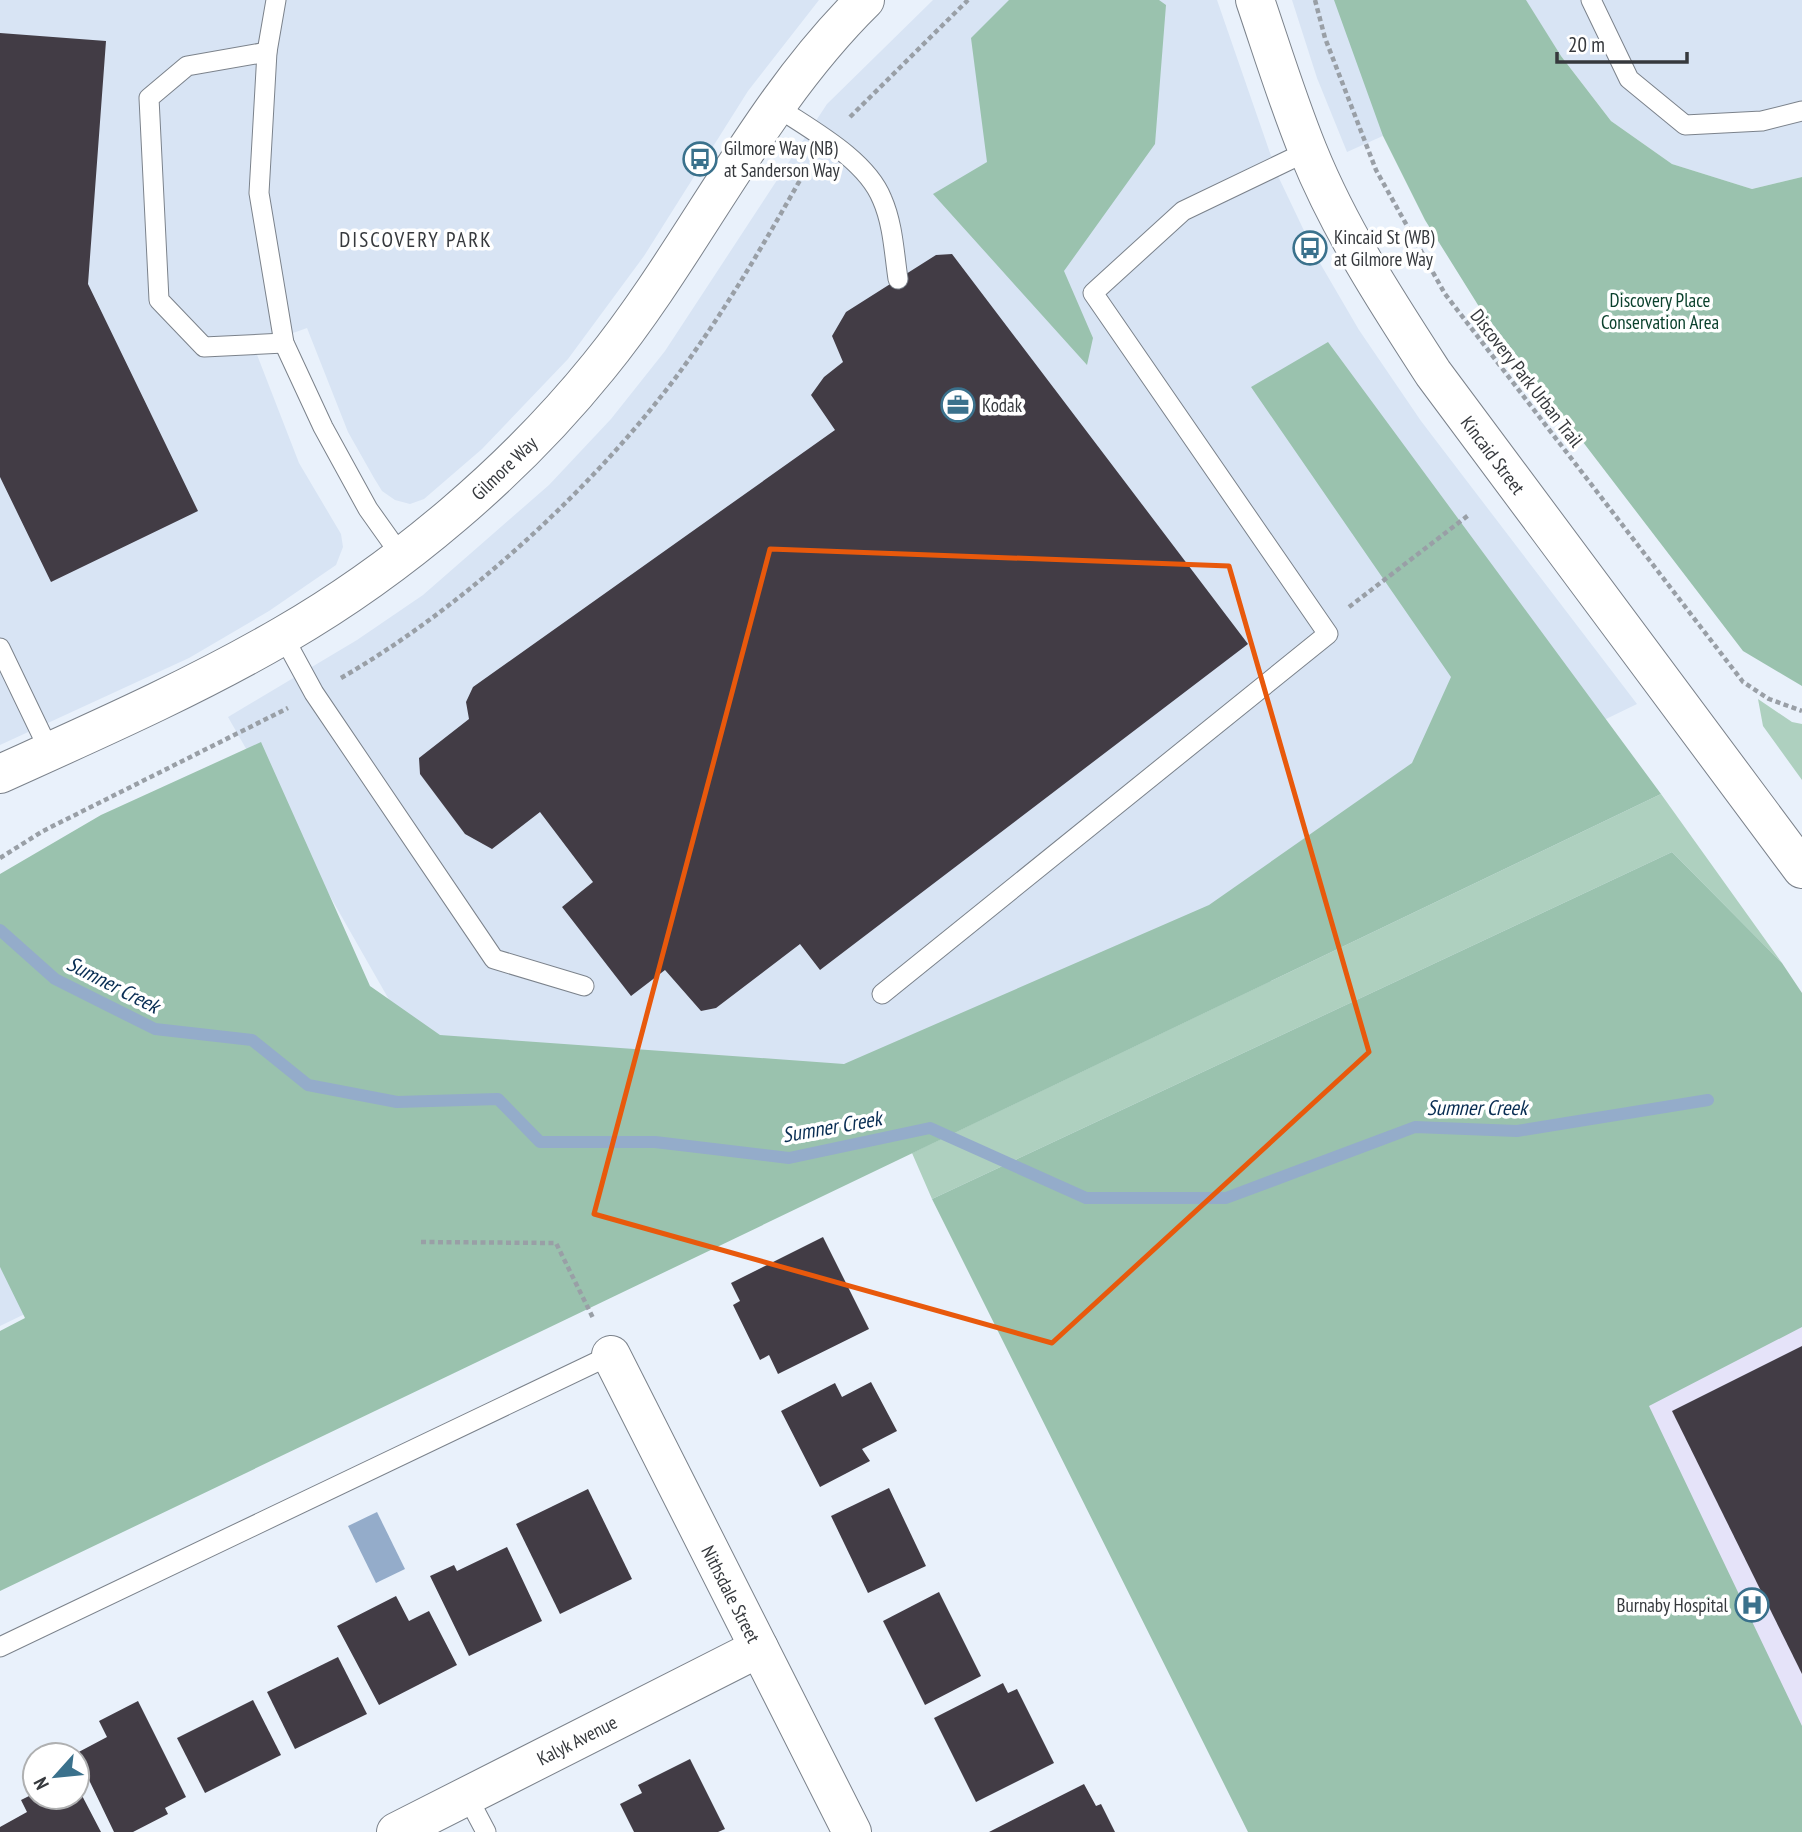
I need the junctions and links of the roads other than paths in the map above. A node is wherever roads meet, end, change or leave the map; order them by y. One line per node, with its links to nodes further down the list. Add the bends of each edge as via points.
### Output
1 (275, 0): 5 (lane)
2 (865, 0): 6 (street, Gilmore Way)
3 (1255, 0): 8 (street, Kincaid Street)
4 (1591, 0): 7 (lane, via 1629,79 1685,125 1762,121)
5 (267, 52): 10 (lane, via 259,193); 10 (lane, via 187,66 149,98 159,300 204,347)
6 (777, 107): 9 (lane, via 852,159 882,197); 11 (street, Gilmore Way, via 650,299 599,366 539,435 471,500)
7 (1802, 111)
8 (1308, 151): 16 (street, Kincaid Street, via 1355,246 1433,373); 18 (lane, via 1183,211 1093,293 1328,634)
9 (898, 279)
10 (284, 343): 11 (lane, via 368,509)
11 (400, 554): 12 (street, Gilmore Way)
12 (283, 636): 14 (street, Gilmore Way); 17 (lane, via 314,693 494,959)
13 (0, 648): 14 (lane)
14 (50, 752): 15 (street, Gilmore Way)
15 (0, 774)
16 (1802, 869)
17 (584, 986)
18 (882, 994)
19 (611, 1355): 20 (lane); 21 (street, Nithsdale Street)
20 (0, 1647)
21 (758, 1648): 22 (street, Kalyk Avenue); 25 (street, Nithsdale Street)
22 (467, 1796): 23 (street, Kalyk Avenue); 24 (lane)
23 (396, 1832)
24 (486, 1832)
25 (852, 1832)

